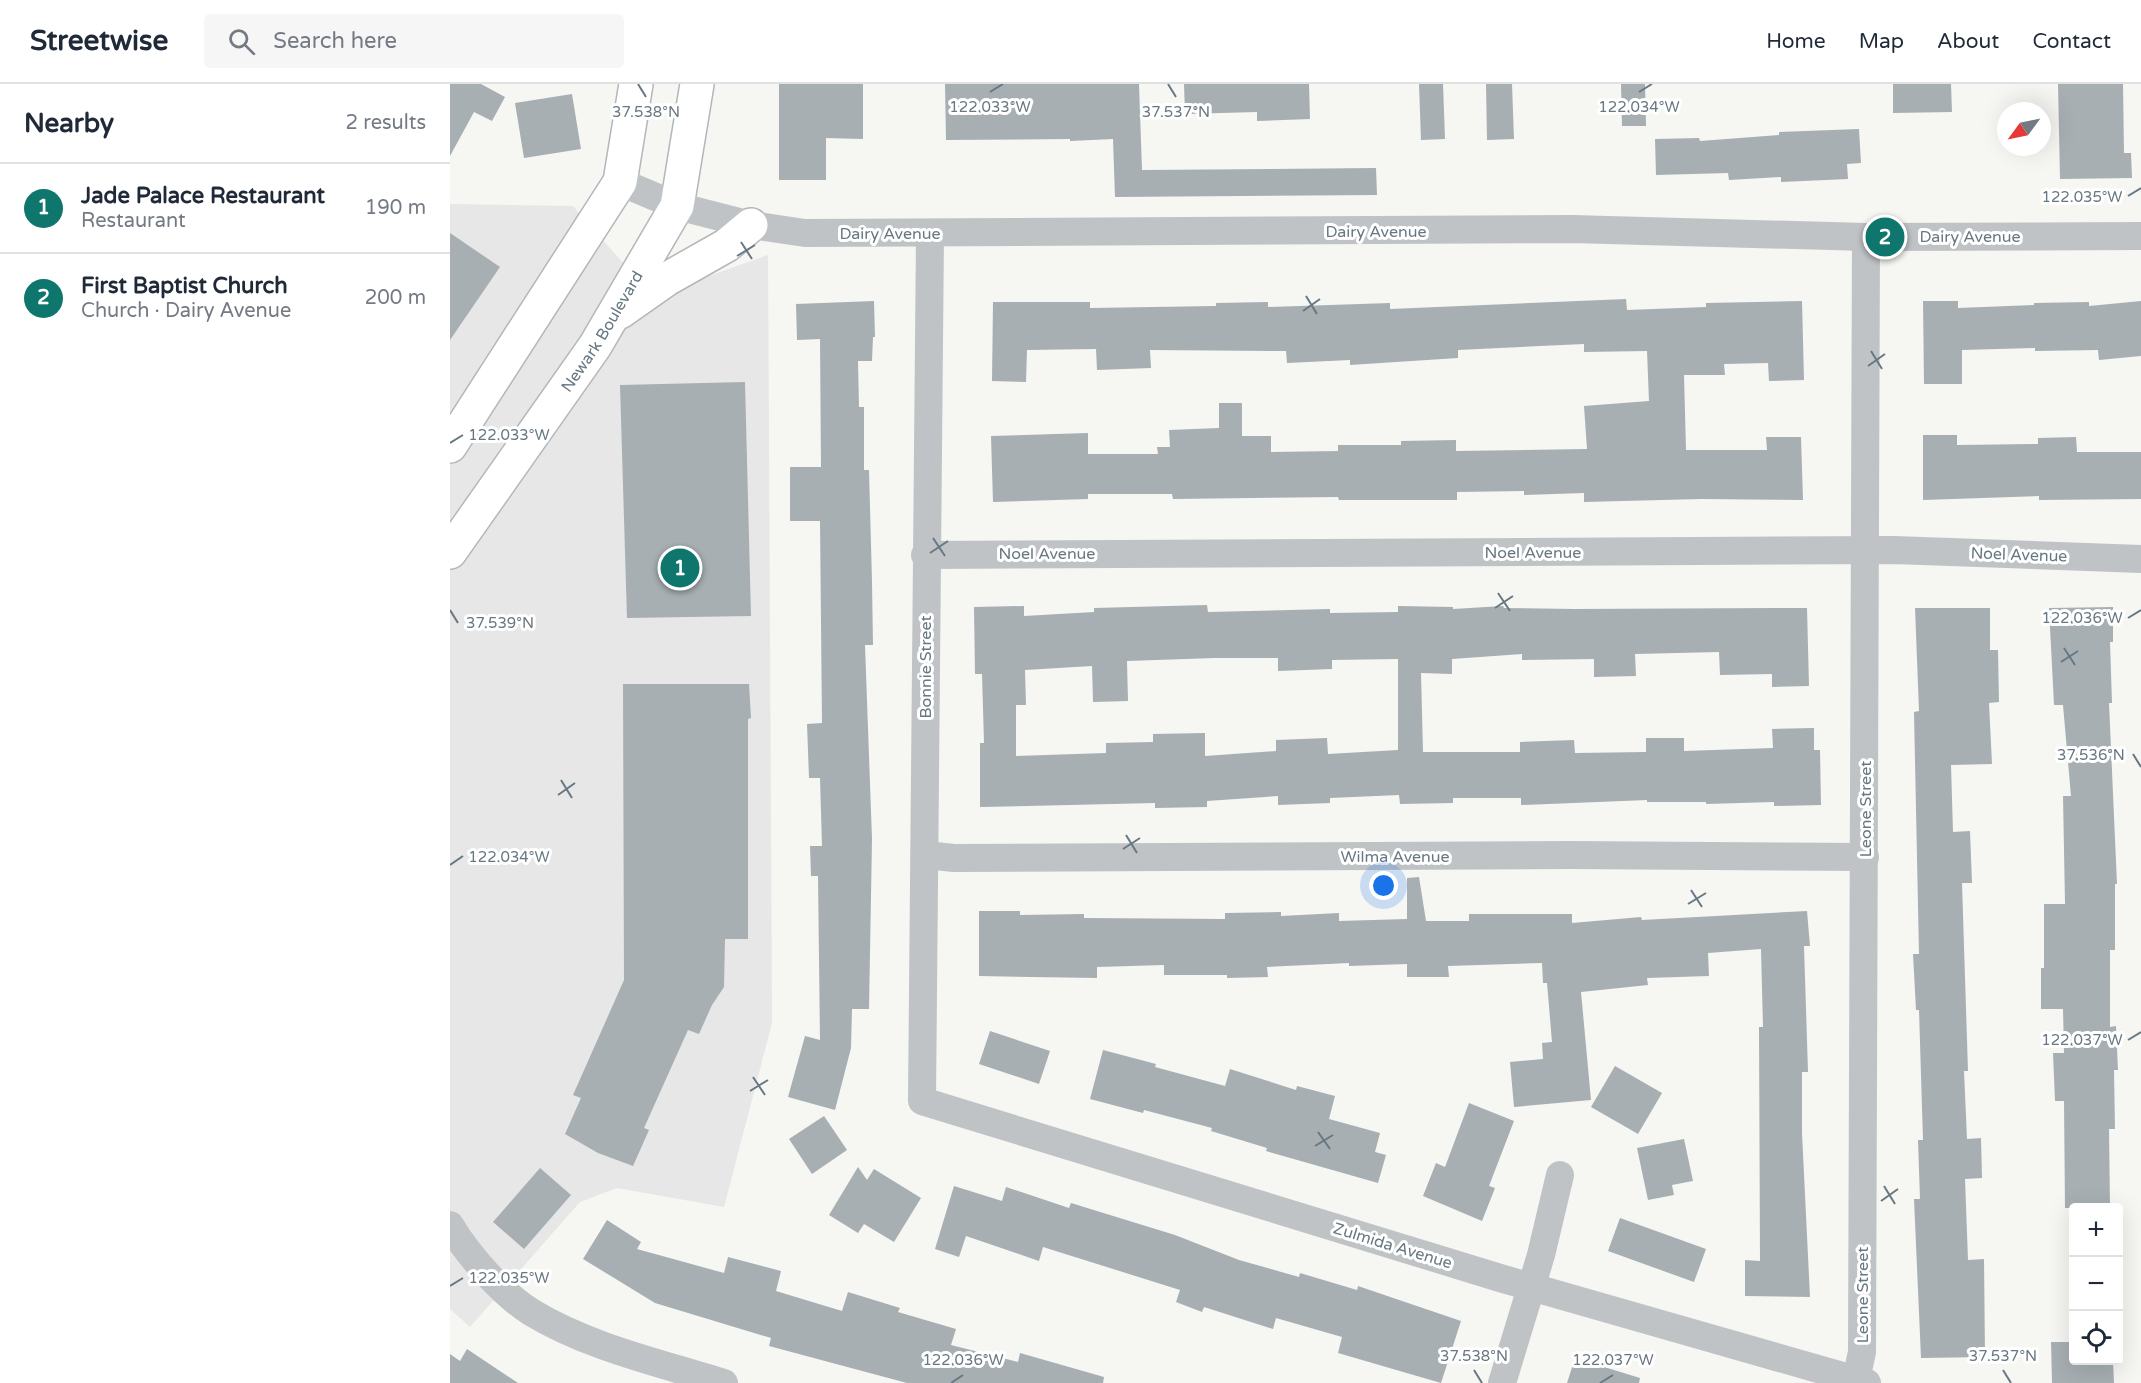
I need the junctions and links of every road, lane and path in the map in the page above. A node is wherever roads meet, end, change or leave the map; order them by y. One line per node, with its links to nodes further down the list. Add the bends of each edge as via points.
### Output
1 (636, 84): 3 (main road)
2 (697, 84): 4 (main road, Newark Boulevard)
3 (620, 182): 4 (street, Dairy Avenue); 10 (main road)
4 (677, 206): 5 (street, Dairy Avenue); 9 (main road, Newark Boulevard)
5 (751, 225): 6 (street, Dairy Avenue, via 805,233); 9 (main road, via 727,245 667,279)
6 (930, 233): 8 (street, Dairy Avenue, via 1572,230); 13 (street, Bonnie Street)
7 (2141, 236): 8 (street, Dairy Avenue)
8 (1866, 237): 11 (street, Leone Street)
9 (611, 318): 12 (main road, Newark Boulevard)
10 (450, 446)
11 (1865, 551): 13 (street, Noel Avenue); 14 (street, Noel Avenue); 16 (street, Leone Street)
12 (450, 552)
13 (925, 555): 15 (street, Bonnie Street)
14 (2141, 559)
15 (925, 855): 16 (street, Wilma Avenue); 17 (street, Bonnie Street)
16 (1865, 857): 21 (street, Leone Street)
17 (922, 1101): 20 (street, Zulmida Avenue)
18 (1560, 1175): 20 (street)
19 (454, 1245): 22 (street, via 529,1311 547,1321 597,1342)
20 (1531, 1286): 21 (street, Zulmida Avenue); 23 (street)
21 (1861, 1381)
22 (724, 1383)
23 (1502, 1383)

